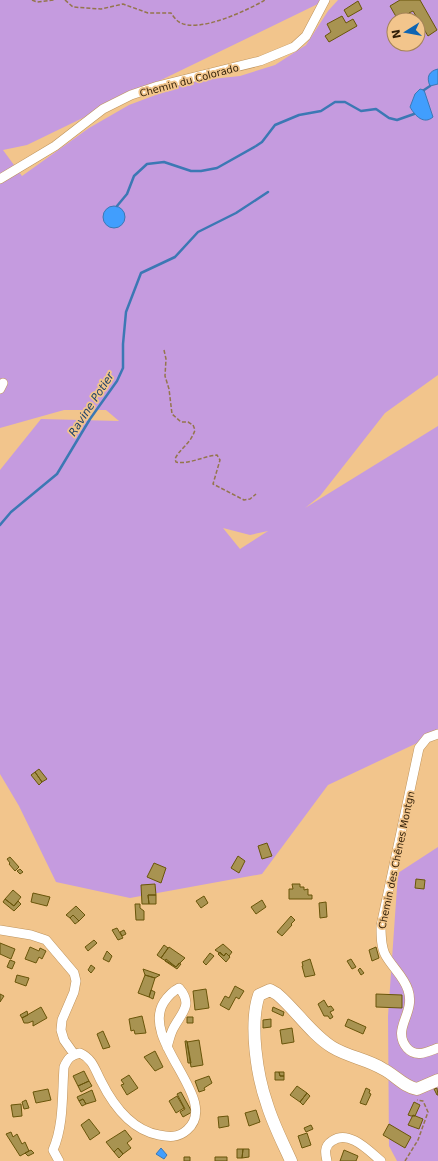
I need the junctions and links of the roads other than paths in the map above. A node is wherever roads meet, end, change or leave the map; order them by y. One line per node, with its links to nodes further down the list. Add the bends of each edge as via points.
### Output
1 (325, 0): 2 (street, Chemin du Colorado, via 306,36 294,47 260,61 131,95 104,109 55,146)
2 (0, 179)
3 (438, 734): 6 (street, Chemin des Chênes Montgn, via 427,738 419,748 380,926 386,956 410,995 409,1012 400,1036 415,1054)
4 (0, 930): 7 (street, via 46,940 74,973 74,992 62,1020 61,1030 64,1040)
5 (167, 1047): 5 (street, via 173,1028 186,1009 185,995 179,988 165,1000 158,1015); 7 (street, via 190,1091 196,1111 194,1121 188,1130 177,1137 150,1134 124,1117 110,1099 90,1060 80,1053)
6 (438, 1048)
7 (74, 1054): 9 (street, via 67,1059 64,1067 60,1126 53,1150)
8 (438, 1080): 10 (main road, via 417,1089 407,1086 367,1060 333,1048 277,994 270,990 259,995 254,1021 256,1057 266,1104)
9 (59, 1161)
10 (291, 1161)
11 (327, 1161): 12 (street, via 325,1150 328,1144 344,1138 358,1142)
12 (381, 1161)

